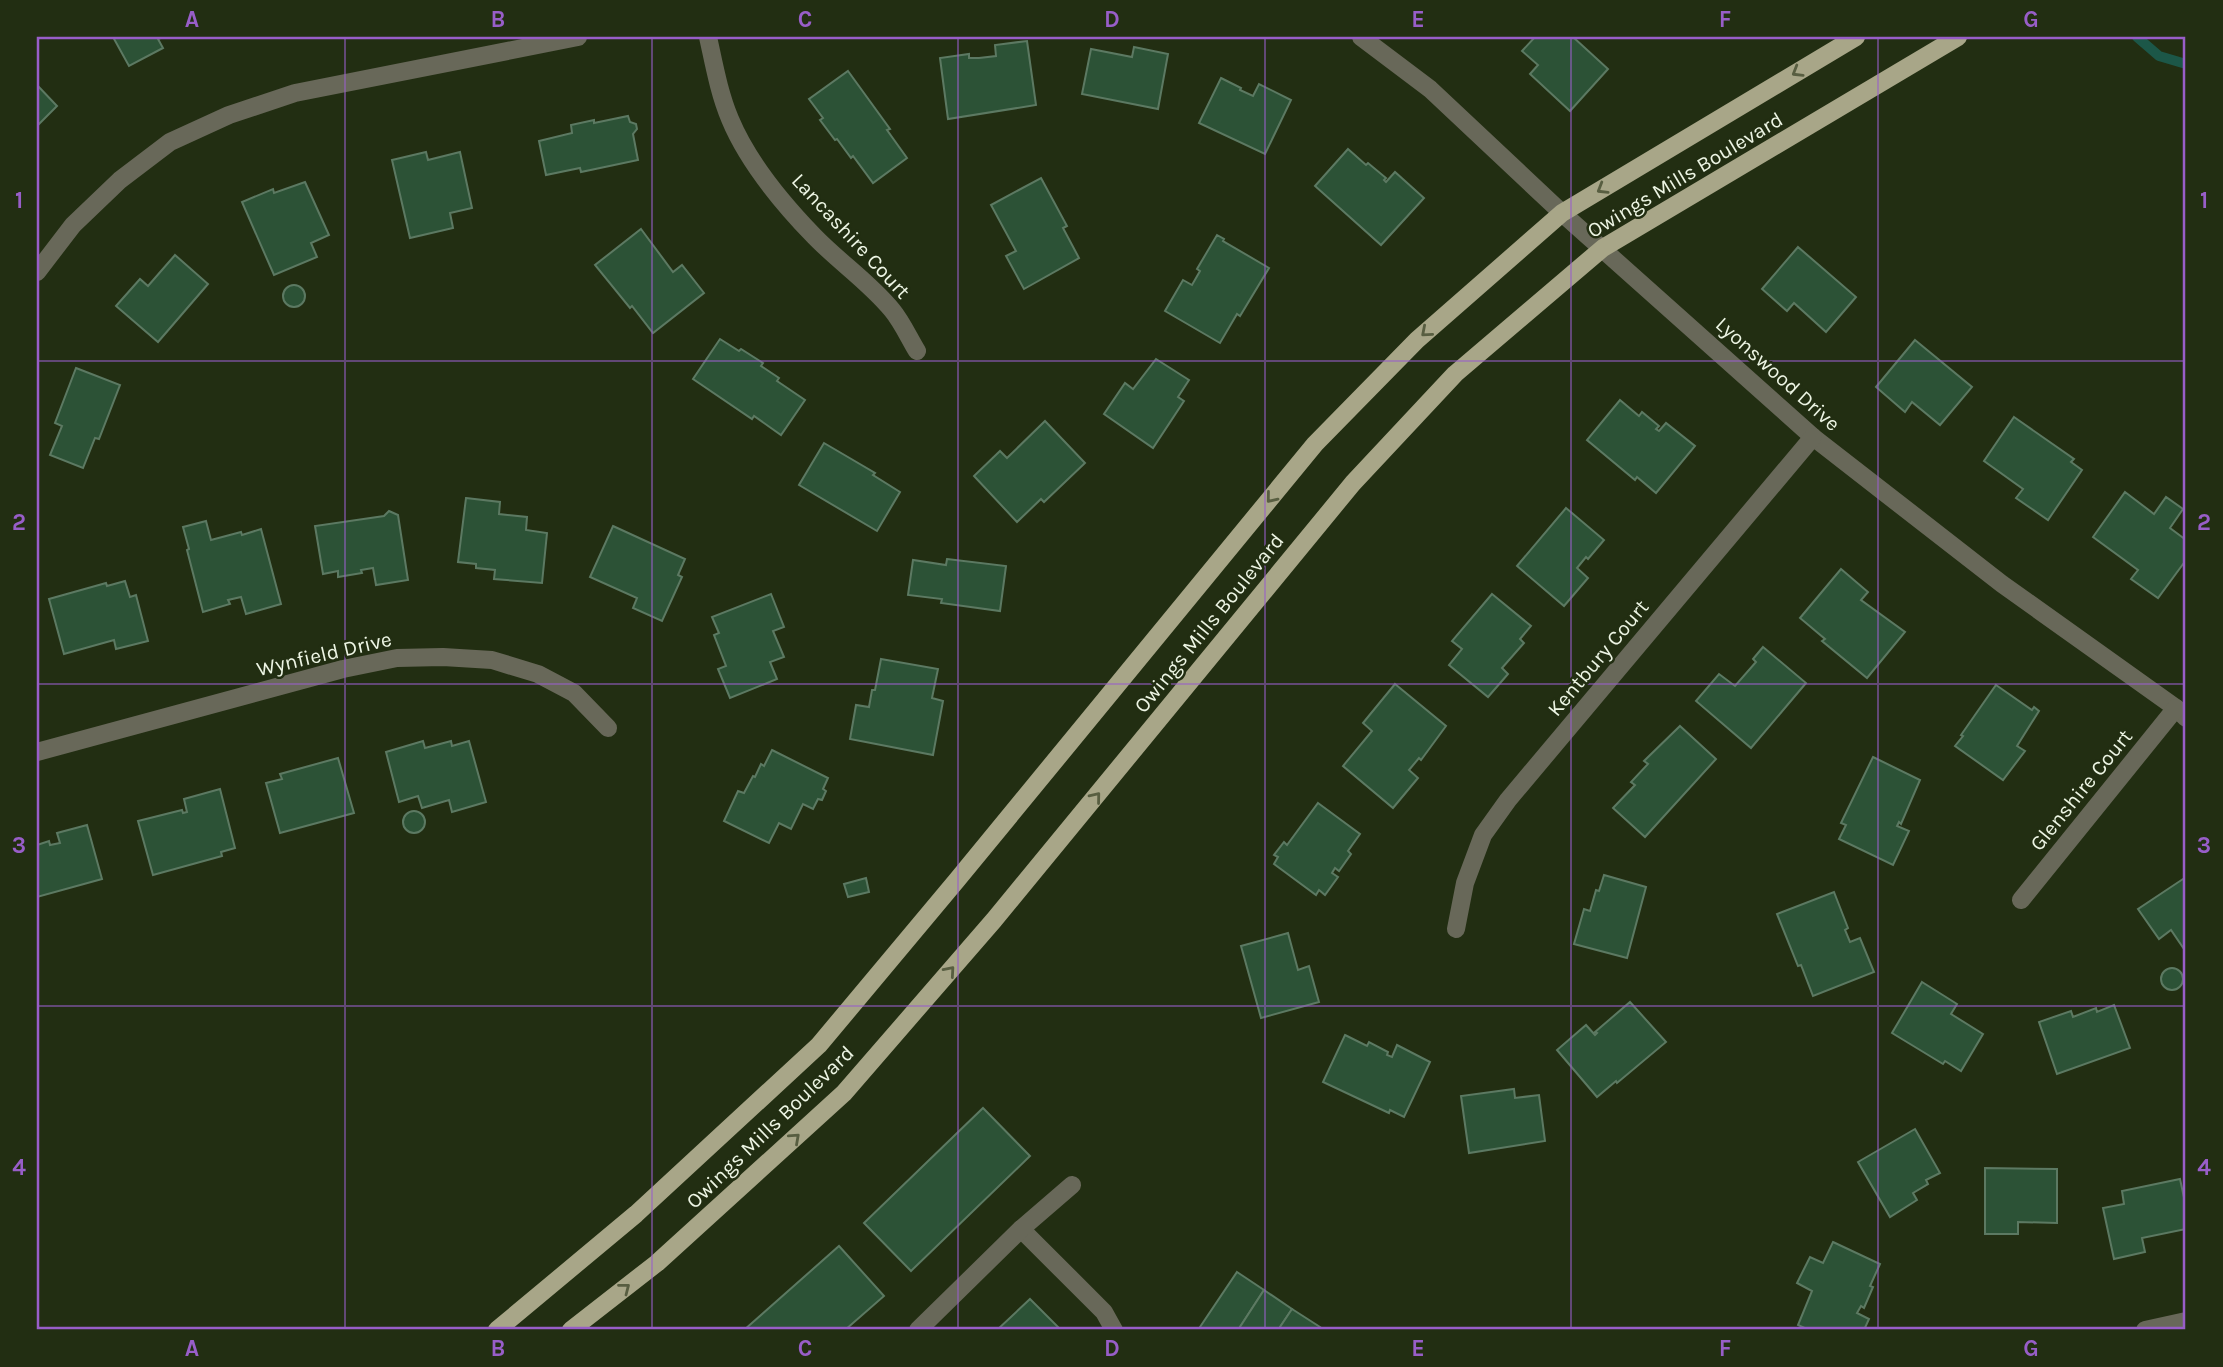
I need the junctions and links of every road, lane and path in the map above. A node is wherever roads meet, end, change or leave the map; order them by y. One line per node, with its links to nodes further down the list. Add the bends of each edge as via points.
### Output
1 (578, 37): 8 (street, via 295,93 229,115 170,142 120,180 73,225)
2 (708, 37): 9 (street, Lancashire Court, via 719,88 752,158 815,237 893,311)
3 (1361, 37): 6 (street, Lyonswood Drive, via 1430,89)
4 (1856, 37): 6 (main road, Owings Mills Boulevard, one-way to 6)
5 (1958, 37): 7 (main road, Owings Mills Boulevard)
6 (1562, 213): 7 (street, Lyonswood Drive); 19 (main road, Owings Mills Boulevard, one-way to 19, via 1417,340 1315,444 818,1045 636,1214)
7 (1604, 248): 10 (street, Lyonswood Drive); 20 (main road, Owings Mills Boulevard, one-way to 7, via 657,1263 844,1093 994,920 1353,483 1455,374)
8 (37, 272)
9 (917, 351)
10 (1813, 437): 11 (street, Lyonswood Drive, via 2002,584); 15 (street, Kentbury Court, via 1508,800 1483,835 1465,883)
11 (2181, 713): 14 (street, Glenshire Court)
12 (608, 728): 13 (street, Wynfield Drive, via 574,693 538,674 492,660 397,658)
13 (37, 752)
14 (2021, 900)
15 (1456, 929)
16 (1072, 1185): 17 (street)
17 (1021, 1229): 21 (street); 22 (street, via 1104,1312)
18 (2186, 1321): 23 (street)
19 (497, 1330)
20 (571, 1330)
21 (918, 1330)
22 (1114, 1330)
23 (2145, 1330)

